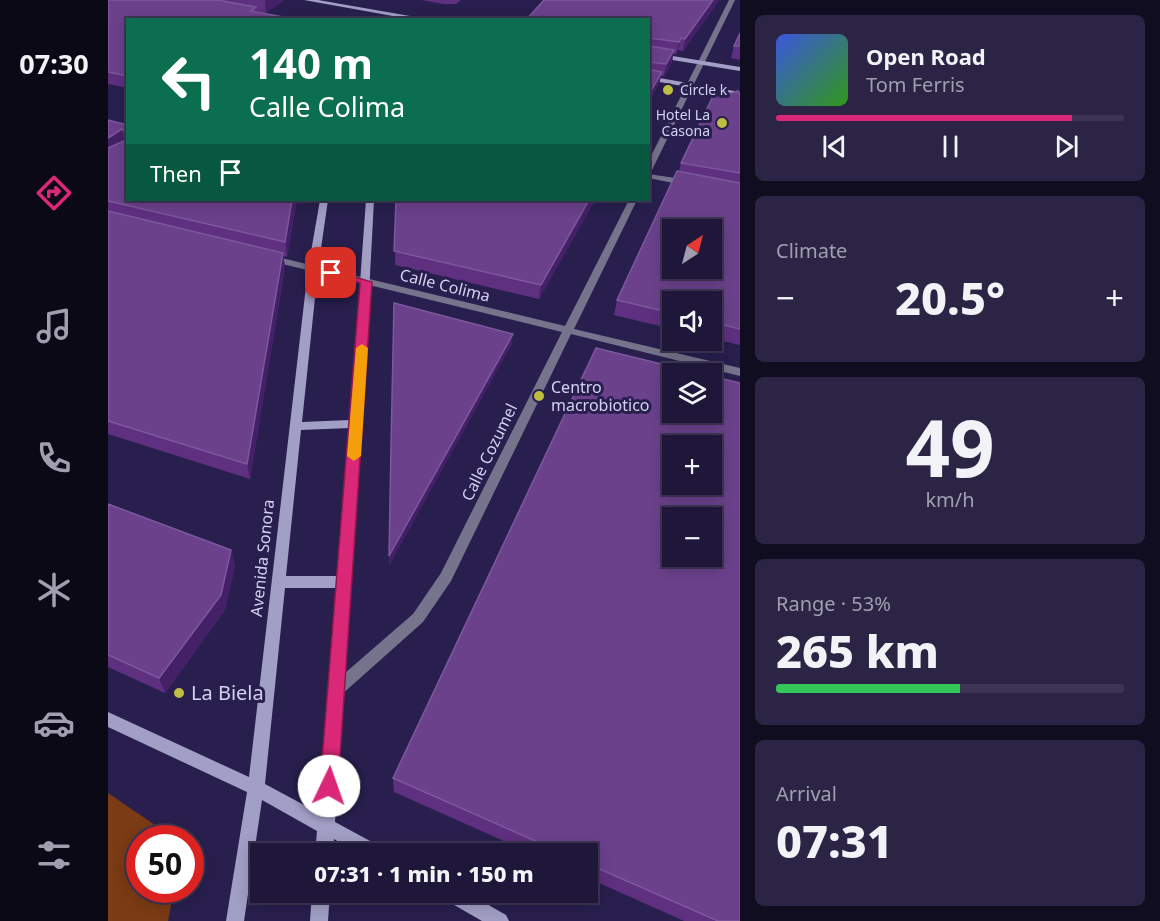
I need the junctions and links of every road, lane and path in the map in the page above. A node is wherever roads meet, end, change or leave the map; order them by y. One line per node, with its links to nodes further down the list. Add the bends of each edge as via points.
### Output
1 (307, 0): 4 (main road)
2 (380, 0): 5 (main road)
3 (732, 0): 10 (street)
4 (353, 4): 5 (main road); 6 (main road)
5 (379, 11): 7 (main road); 8 (main road)
6 (351, 18)
7 (379, 18)
8 (419, 18)
9 (650, 54): 10 (main road)
10 (701, 63): 11 (main road); 13 (street)
11 (740, 69)
12 (650, 78): 13 (main road)
13 (690, 85): 14 (main road); 15 (street)
14 (740, 94)
15 (650, 166)
16 (650, 176): 17 (street)
17 (694, 184)
18 (324, 201): 22 (main road, Avenida Sonora)
19 (370, 201): 23 (main road)
20 (633, 201): 24 (street, Calle Cozumel)
21 (256, 255): 22 (street, Calle Colima)
22 (314, 269): 23 (street, Calle Colima); 27 (main road, Avenida Sonora)
23 (366, 282): 24 (street, Calle Colima); 26 (main road)
24 (568, 331): 25 (street, Calle Colima); 30 (street, Calle Cozumel, via 446,577 418,618)
25 (740, 372)
26 (356, 424): 27 (main road); 29 (main road)
27 (297, 426): 28 (main road, Avenida Sonora)
28 (279, 582): 29 (main road); 32 (main road, Avenida Sonora)
29 (344, 582): 30 (main road)
30 (335, 690): 33 (main road)
31 (108, 719): 32 (main road)
32 (256, 788): 33 (main road); 38 (main road, Avenida Sonora)
33 (327, 826): 34 (main road); 35 (main road)
34 (325, 843)
35 (357, 843)
36 (320, 903): 39 (main road)
37 (468, 903): 40 (main road)
38 (235, 921)
39 (319, 921)
40 (500, 921)

